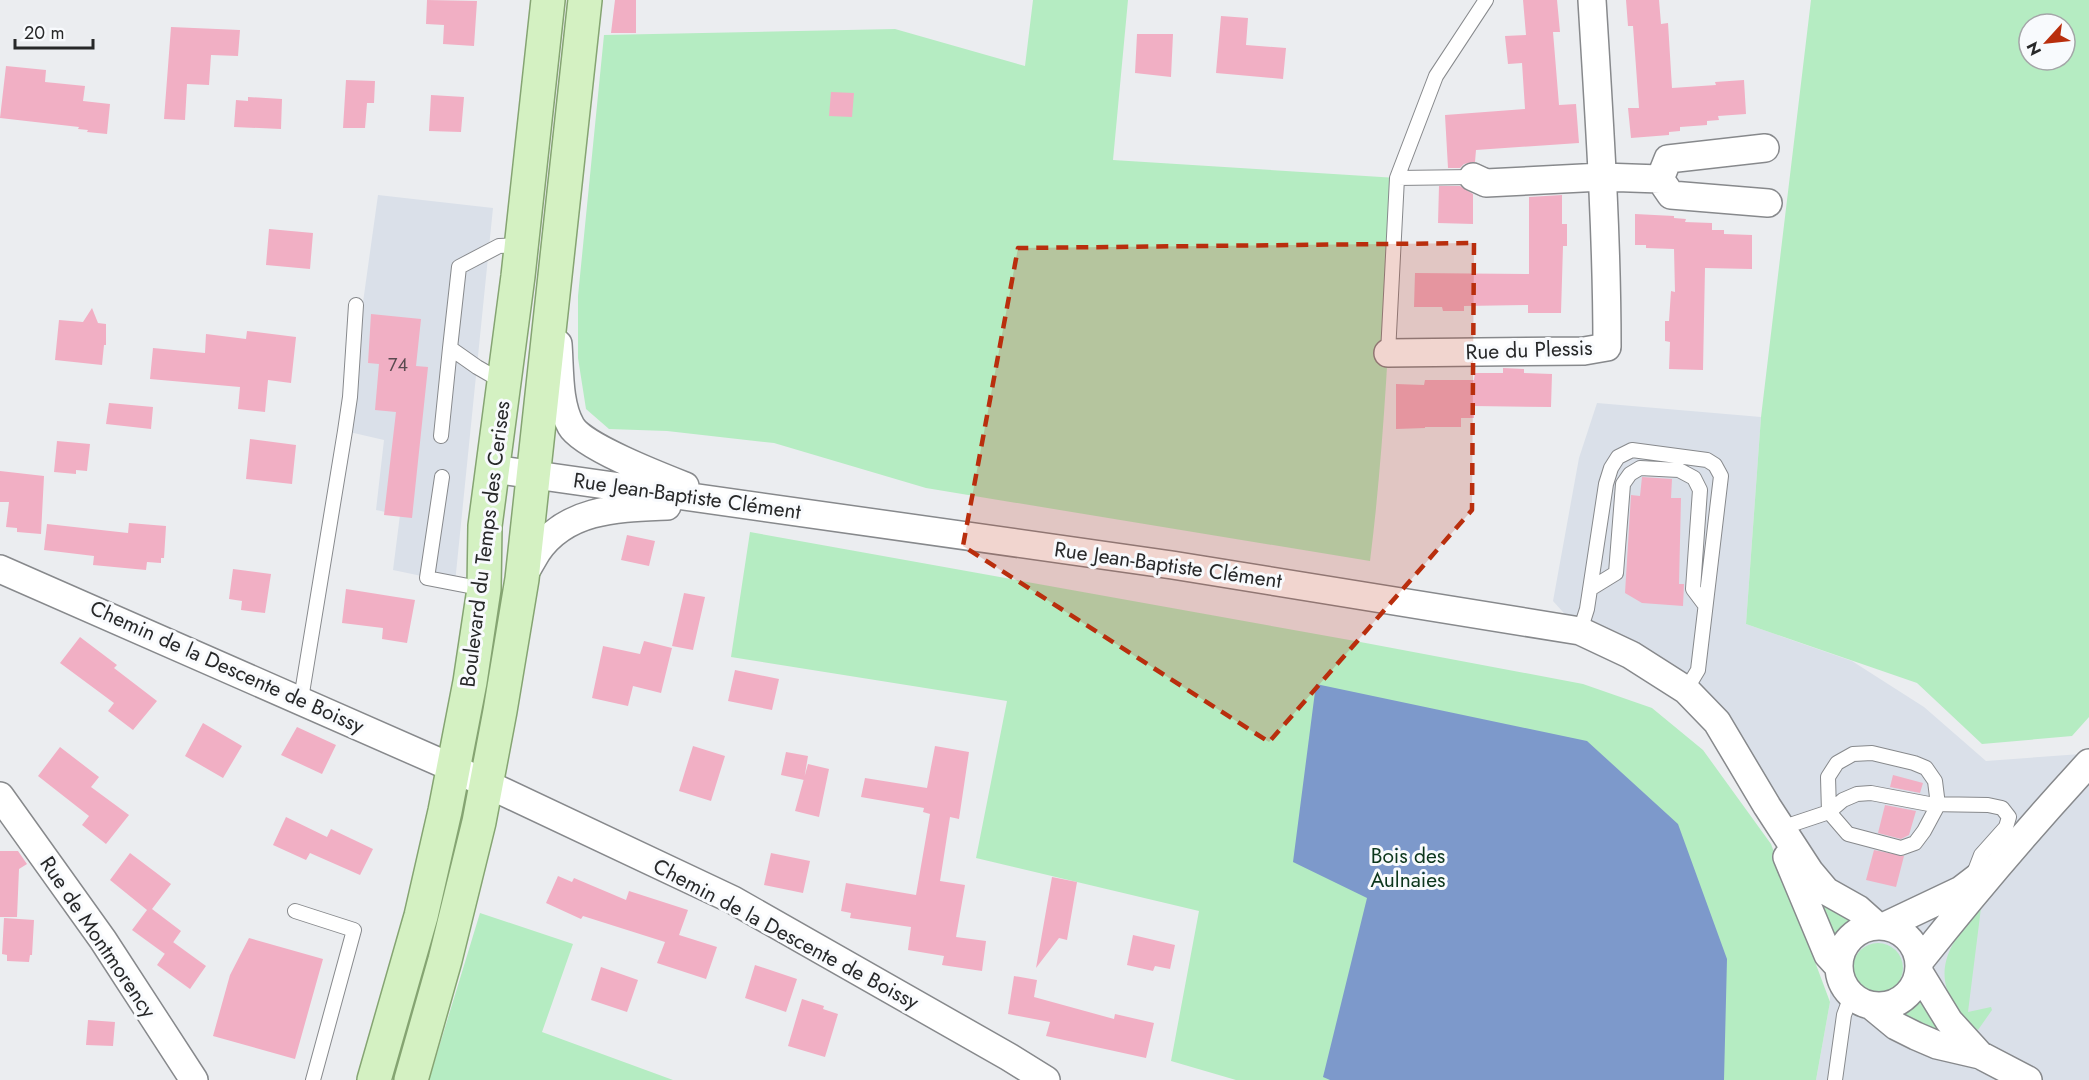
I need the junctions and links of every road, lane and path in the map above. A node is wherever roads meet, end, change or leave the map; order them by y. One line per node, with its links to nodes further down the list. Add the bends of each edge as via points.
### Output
1 (548, 0): 11 (main road, Boulevard du Temps des Cerises)
2 (585, 0): 12 (main road, Boulevard du Temps des Cerises)
3 (1486, 0): 6 (lane, via 1436,76)
4 (1592, 0): 8 (street, Rue du Plessis)
5 (1765, 148): 9 (street, via 1668,159)
6 (1397, 177): 7 (lane); 15 (lane)
7 (1473, 177): 8 (street, via 1486,183)
8 (1602, 177): 9 (street); 15 (street, Rue du Plessis, via 1607,347 1584,351)
9 (1660, 179): 10 (street, via 1671,195)
10 (1768, 203)
11 (521, 245): 14 (lane, via 499,246 459,267); 16 (main road, Boulevard du Temps des Cerises)
12 (553, 290): 19 (main road, Boulevard du Temps des Cerises); 21 (street, via 560,381 572,428 596,446 647,471)
13 (356, 306): 29 (lane, via 350,397)
14 (450, 348): 16 (lane); 17 (lane)
15 (1388, 353)
16 (504, 382): 18 (main road, Boulevard du Temps des Cerises)
17 (441, 436)
18 (493, 469): 19 (street, Rue Jean-Baptiste Clément); 24 (main road, Boulevard du Temps des Cerises, via 485,526)
19 (534, 474): 21 (street, Rue Jean-Baptiste Clément); 23 (main road, Boulevard du Temps des Cerises)
20 (442, 477): 24 (lane, via 428,578)
21 (731, 503): 23 (street, via 635,508 581,516 550,538); 27 (street, Rue Jean-Baptiste Clément, via 1183,567)
22 (0, 568): 29 (street, Chemin de la Descente de Boissy)
23 (522, 579): 32 (main road, Boulevard du Temps des Cerises)
24 (484, 589): 31 (main road, Boulevard du Temps des Cerises)
25 (1590, 589): 26 (lane, via 1616,573 1623,484 1630,474 1640,468 1679,470 1694,478 1700,490 1693,589); 26 (lane, via 1606,484 1618,457 1632,450 1707,460 1715,465 1720,476); 27 (lane)
26 (1705, 604): 28 (lane, via 1698,670)
27 (1580, 631): 28 (street, Rue Jean-Baptiste Clément, via 1631,655)
28 (1686, 690): 36 (street, Rue Jean-Baptiste Clément, via 1717,722)
29 (301, 699): 31 (street, Chemin de la Descente de Boissy)
30 (2089, 763): 37 (street)
31 (453, 768): 32 (street, Chemin de la Descente de Boissy); 47 (main road, Boulevard du Temps des Cerises, via 421,916)
32 (487, 784): 48 (main road, Boulevard du Temps des Cerises, via 445,960); 49 (street, Chemin de la Descente de Boissy, via 733,900)
33 (0, 796): 45 (street, Rue de Montmorency, via 103,940)
34 (1938, 805): 35 (lane, via 1871,793 1850,797); 35 (lane, via 1915,843 1901,848 1848,834); 35 (lane, via 1935,781 1926,768 1872,753 1853,754 1837,763 1828,777); 38 (lane, via 2002,808 2009,817 2006,827 1981,855)
35 (1829, 812): 36 (lane)
36 (1774, 817): 40 (street, Rue Jean-Baptiste Clément, via 1826,891); 41 (street, Rue Jean-Baptiste Clément, via 1828,955)
37 (2010, 853): 38 (street); 42 (street, via 1953,919)
38 (1970, 883): 40 (street)
39 (295, 911): 46 (lane, via 354,930)
40 (1881, 926): 41 (street, via 1858,931 1849,938); 42 (street, via 1895,929 1911,943)
41 (1838, 966): 43 (street, via 1844,988)
42 (1919, 967): 43 (street, via 1916,984 1898,1002 1886,1006); 44 (street, via 1949,1021)
43 (1862, 1002): 44 (street, via 1896,1026 1937,1046); 50 (lane, via 1844,1015)
44 (1980, 1055): 51 (street)
45 (194, 1080)
46 (313, 1080)
47 (374, 1080)
48 (411, 1080)
49 (1046, 1080)
50 (1835, 1080)
51 (2028, 1080)

